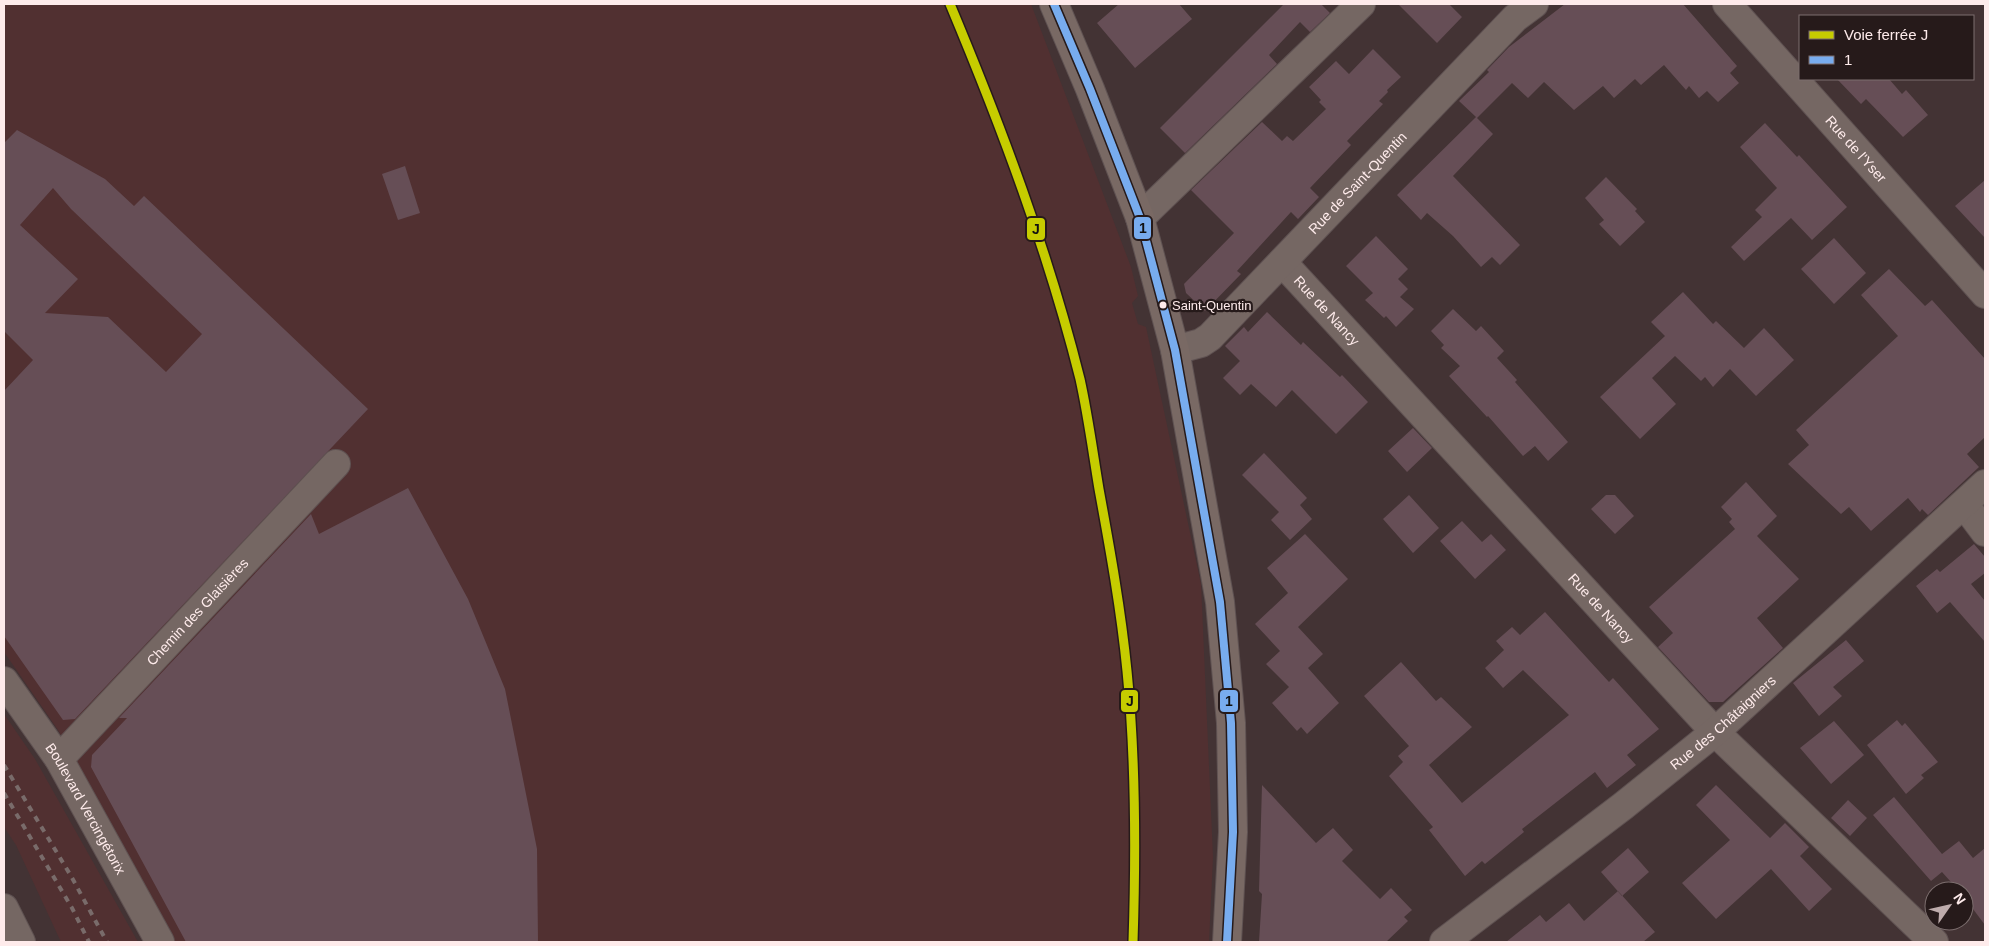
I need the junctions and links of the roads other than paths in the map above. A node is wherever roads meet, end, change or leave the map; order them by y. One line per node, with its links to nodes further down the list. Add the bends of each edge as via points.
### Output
1 (1054, 4): 5 (main road)
2 (1360, 4): 5 (street)
3 (1534, 4): 6 (street, Rue de Saint-Quentin, via 1515,18)
4 (1727, 4): 7 (street, Rue de l'Yser)
5 (1140, 218): 8 (main road)
6 (1282, 262): 8 (street, Rue de Saint-Quentin, via 1210,337); 14 (street, Rue de Nancy)
7 (1985, 294)
8 (1175, 350): 19 (main road, via 1220,602 1231,723 1233,832)
9 (336, 464): 15 (street, Chemin des Glaisières)
10 (1985, 484): 11 (street, Rue des Châtaigniers)
11 (1964, 504): 12 (street); 14 (street, Rue des Châtaigniers)
12 (1985, 532)
13 (4, 681): 15 (street, Boulevard Vercingétorix)
14 (1715, 732): 20 (street, Rue des Châtaigniers); 21 (street, Rue de Nancy)
15 (59, 759): 18 (street, Boulevard Vercingétorix)
16 (4, 908): 17 (street)
17 (21, 942)
18 (160, 942)
19 (1227, 942)
20 (1444, 942)
21 (1934, 942)

